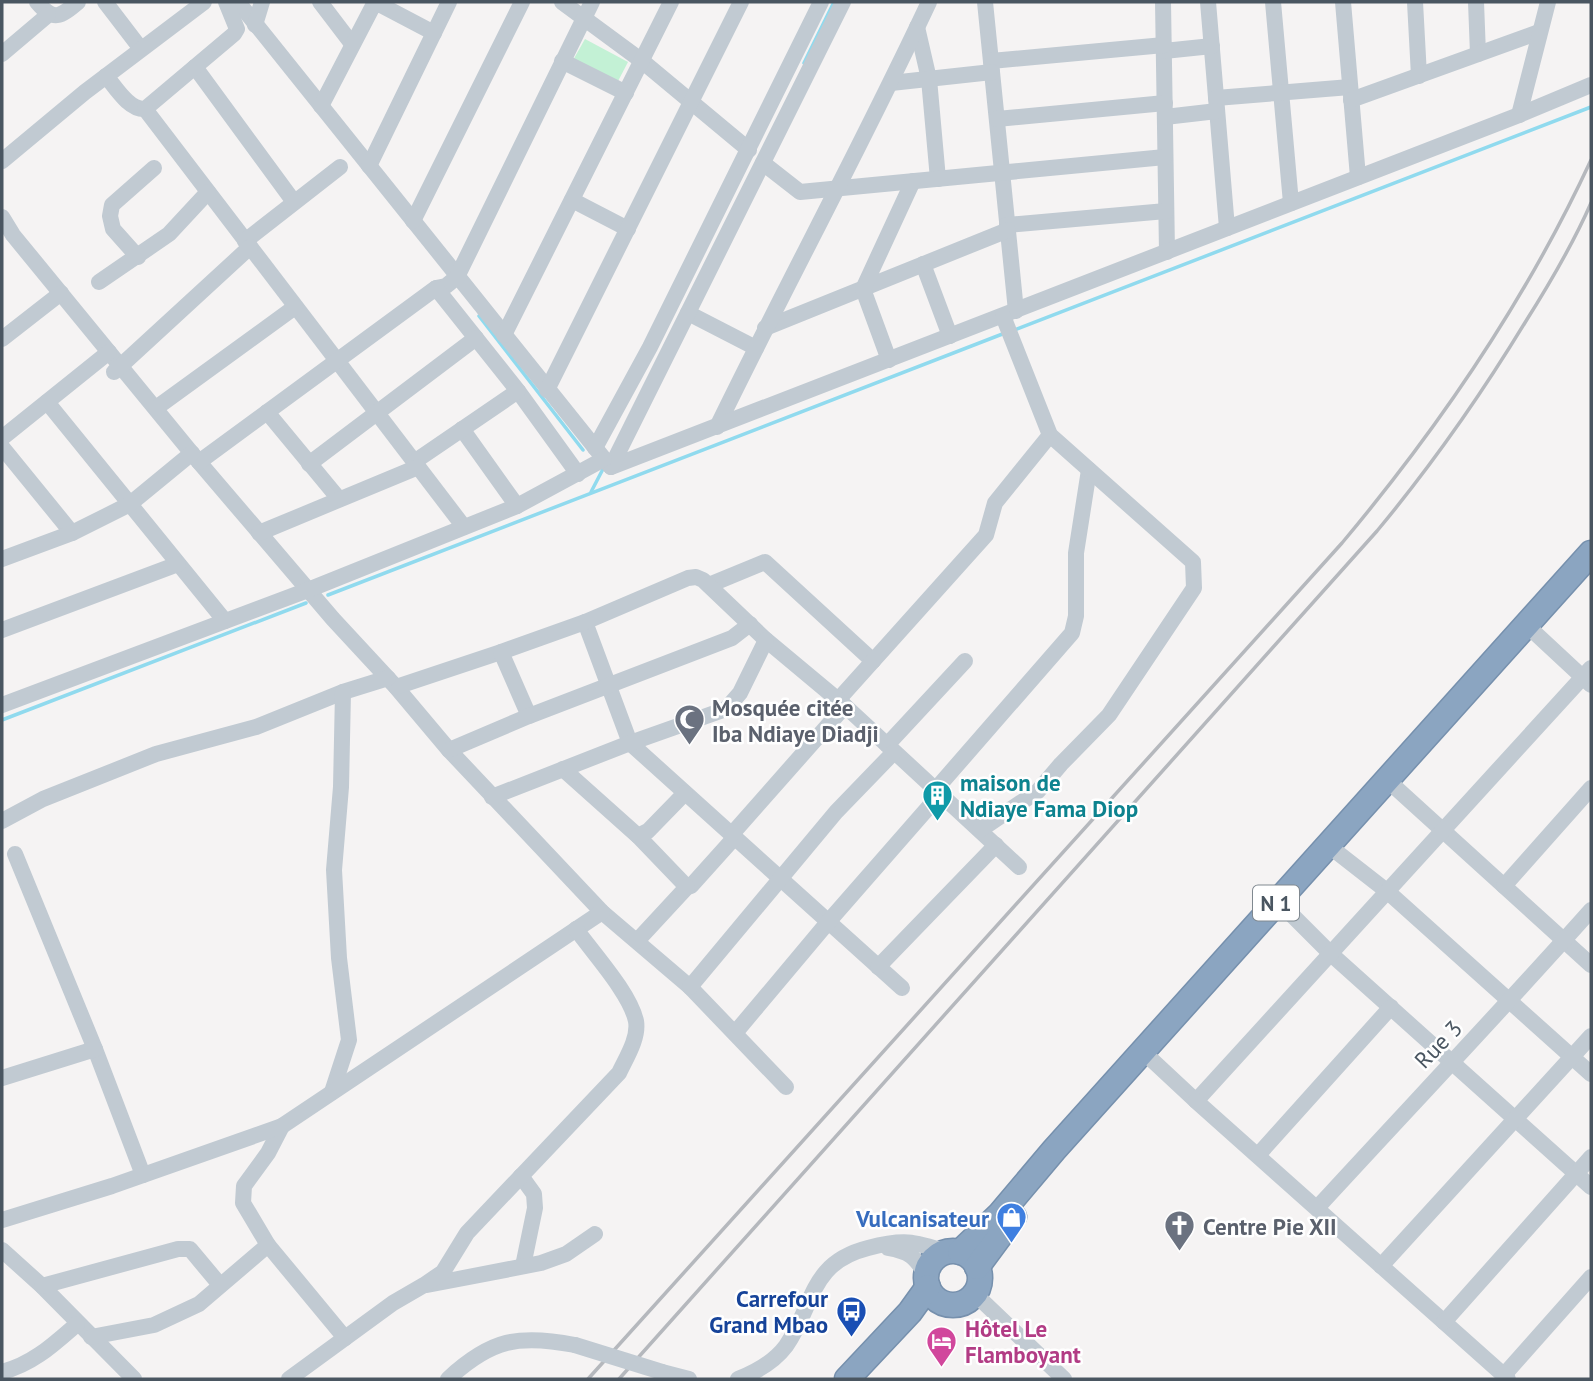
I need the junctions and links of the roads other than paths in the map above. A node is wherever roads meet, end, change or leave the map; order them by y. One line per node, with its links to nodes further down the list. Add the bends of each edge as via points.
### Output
1 (37, 2): 26 (street)
2 (78, 2): 26 (street, via 64,14)
3 (105, 2): 35 (street)
4 (204, 2): 35 (street)
5 (226, 2): 40 (street, via 237,29)
6 (238, 2): 28 (street)
7 (262, 2): 28 (street)
8 (320, 2): 32 (street)
9 (449, 2): 31 (street)
10 (522, 2): 75 (street)
11 (562, 2): 27 (street)
12 (592, 2): 27 (street)
13 (671, 2): 39 (street)
14 (741, 2): 50 (street)
15 (821, 2): 57 (street)
16 (843, 2): 60 (street)
17 (929, 2): 29 (street)
18 (986, 2): 41 (street)
19 (1163, 2): 34 (street)
20 (1208, 2): 33 (street)
21 (1273, 2): 48 (street)
22 (1343, 2): 49 (street)
23 (1415, 2): 43 (street)
24 (1476, 2): 37 (street)
25 (1548, 2): 30 (street)
26 (48, 15): 36 (street)
27 (583, 19): 38 (street); 39 (street)
28 (256, 25): 52 (street)
29 (917, 27): 44 (street); 45 (street)
30 (1539, 32): 37 (street); 55 (street)
31 (434, 33): 32 (street, via 375,2); 61 (street)
32 (352, 44): 52 (street)
33 (1212, 46): 34 (street); 51 (street)
34 (1164, 48): 41 (street); 54 (street)
35 (141, 49): 42 (street)
36 (2, 54)
37 (1478, 54): 43 (street)
38 (562, 61): 47 (street); 85 (street)
39 (642, 61): 47 (street); 50 (street)
40 (195, 67): 53 (street); 71 (street)
41 (992, 67): 44 (street); 56 (street)
42 (106, 76): 53 (street, via 131,105); 59 (street)
43 (1419, 76): 49 (street)
44 (929, 79): 45 (street); 66 (street)
45 (891, 83): 68 (street)
46 (1591, 85): 55 (street)
47 (626, 93): 70 (street)
48 (1281, 93): 49 (street); 51 (street); 72 (street)
49 (1351, 93): 65 (street)
50 (691, 101): 57 (street); 78 (street)
51 (1217, 105): 54 (street); 77 (street)
52 (321, 106): 61 (street)
53 (145, 109): 69 (street)
54 (1165, 110): 56 (street); 58 (street)
55 (1520, 115): 65 (street)
56 (997, 119): 64 (street)
57 (749, 150): 113 (street, via 656,335)
58 (1165, 158): 64 (street); 73 (street)
59 (2, 161)
60 (763, 163): 68 (street, via 800,192); 89 (street)
61 (369, 166): 75 (street)
62 (340, 167): 71 (street)
63 (154, 168): 82 (street, via 112,205 110,216 113,229)
64 (1002, 173): 66 (street); 76 (street)
65 (1358, 177): 72 (street)
66 (939, 179): 67 (street)
67 (913, 181): 68 (street); 86 (street)
68 (838, 188): 91 (street)
69 (208, 192): 80 (street); 82 (street, via 169,234)
70 (572, 200): 78 (street); 92 (street)
71 (294, 202): 80 (street)
72 (1291, 203): 77 (street)
73 (1166, 211): 76 (street); 81 (street)
74 (2, 217): 79 (street)
75 (413, 222): 85 (street)
76 (1008, 228): 83 (street); 90 (street)
77 (1227, 228): 81 (street)
78 (628, 229): 101 (street)
79 (7, 240): 87 (street)
80 (247, 244): 88 (street); 100 (street)
81 (1167, 252): 90 (street)
82 (138, 257): 84 (street)
83 (923, 264): 86 (street); 93 (street)
84 (99, 282)
85 (448, 282): 92 (street); 94 (street); 99 (street)
86 (863, 289): 91 (street); 98 (street)
87 (61, 293): 95 (street); 97 (street)
88 (295, 307): 99 (street); 104 (street)
89 (688, 313): 96 (street); 113 (street)
90 (1008, 321): 93 (street); 109 (street)
91 (765, 328): 96 (street)
92 (504, 335): 101 (street)
93 (950, 336): 98 (street)
94 (476, 338): 102 (street); 106 (street)
95 (2, 339)
96 (756, 348): 107 (street)
97 (110, 352): 100 (street); 103 (street)
98 (888, 360): 107 (street)
99 (336, 361): 105 (street); 106 (street)
100 (118, 369): 104 (street)
101 (547, 390): 113 (street)
102 (518, 391): 108 (street); 117 (street)
103 (47, 402): 110 (street); 119 (street)
104 (156, 408): 112 (street)
105 (268, 412): 112 (street); 114 (street)
106 (377, 413): 114 (street); 115 (street)
107 (717, 427): 113 (street)
108 (462, 429): 115 (street); 120 (street)
109 (1050, 435): 116 (street); 137 (street, via 995,503 986,535)
110 (2, 438)
111 (2, 447): 122 (street)
112 (195, 457): 119 (street); 123 (street)
113 (603, 458): 117 (street)
114 (309, 464): 118 (street)
115 (416, 464): 118 (street); 121 (street)
116 (1090, 470): 152 (street, via 1076,553 1072,633); 156 (street, via 1193,562 1194,587 1109,715 1038,791)
117 (578, 474): 120 (street)
118 (339, 499): 123 (street)
119 (130, 504): 122 (street); 126 (street)
120 (517, 506): 121 (street)
121 (464, 527): 129 (street)
122 (72, 533): 125 (street)
123 (259, 533): 129 (street)
124 (1591, 553): 209 (highway, N 1)
125 (2, 559)
126 (178, 564): 130 (street); 133 (street)
127 (1591, 571): 134 (highway, N 1)
128 (709, 585): 131 (street, via 688,578); 132 (street); 137 (street, via 765,562)
129 (308, 590): 130 (street); 140 (street)
130 (226, 621): 144 (street)
131 (585, 622): 136 (street); 141 (street)
132 (750, 624): 135 (street); 141 (street, via 732,638)
133 (2, 630)
134 (1534, 632): 139 (street); 150 (highway, N 1)
135 (766, 640): 143 (street); 146 (street, via 740,693 726,709)
136 (501, 652): 140 (street); 145 (street)
137 (873, 661): 143 (street)
138 (965, 661): 147 (street)
139 (1589, 677): 157 (street)
140 (392, 682): 142 (street); 148 (street)
141 (609, 685): 145 (street); 146 (street)
142 (344, 692): 155 (street, via 256,727 156,754 43,799); 184 (street, via 334,870)
143 (842, 703): 147 (street); 158 (street)
144 (2, 705)
145 (529, 716): 148 (street)
146 (630, 743): 149 (street); 153 (street)
147 (891, 749): 152 (street); 164 (street)
148 (449, 750): 154 (street)
149 (564, 769): 154 (street); 159 (street)
150 (1396, 788): 157 (street); 161 (highway, N 1)
151 (1591, 788): 165 (street)
152 (938, 791): 156 (street); 171 (street)
153 (685, 793): 158 (street); 159 (street)
154 (492, 797): 170 (street)
155 (2, 821)
156 (980, 830): 160 (street)
157 (1443, 830): 165 (street); 167 (street)
158 (733, 835): 164 (street); 166 (street)
159 (638, 836): 166 (street)
160 (996, 845): 163 (street); 177 (street)
161 (1338, 853): 167 (street); 168 (highway, N 1)
162 (15, 854): 185 (street)
163 (1019, 867)
164 (780, 878): 171 (street); 178 (street)
165 (1504, 886): 173 (street)
166 (687, 887): 174 (street)
167 (1388, 892): 175 (street); 180 (street)
168 (1287, 910): 175 (street); 187 (highway, N 1)
169 (1591, 910): 173 (street, Rue 3)
170 (602, 912): 172 (street); 174 (street)
171 (829, 921): 177 (street); 182 (street)
172 (576, 929): 189 (street); 201 (street, via 622,991 636,1022 633,1043 619,1073)
173 (1564, 940): 176 (street); 180 (street, Rue 3)
174 (637, 941): 178 (street)
175 (1331, 954): 181 (street); 194 (street)
176 (1591, 965)
177 (878, 967): 179 (street)
178 (690, 986): 182 (street)
179 (902, 988)
180 (1510, 1001): 186 (street); 188 (street, Rue 3)
181 (1391, 1007): 188 (street); 197 (street)
182 (735, 1033): 192 (street)
183 (1591, 1036): 186 (street)
184 (348, 1048): 189 (street); 193 (street)
185 (95, 1049): 191 (street); 200 (street)
186 (1573, 1057): 190 (street); 195 (street)
187 (1152, 1060): 194 (street); 209 (highway, N 1, via 1007,1224)
188 (1451, 1061): 195 (street); 203 (street, Rue 3)
189 (360, 1072): 193 (street)
190 (1591, 1074)
191 (2, 1078)
192 (786, 1087)
193 (332, 1091): 196 (street)
194 (1196, 1101): 197 (street)
195 (1514, 1118): 199 (street); 211 (street)
196 (282, 1126): 200 (street); 206 (street, via 244,1186 243,1203)
197 (1258, 1155): 203 (street)
198 (1591, 1157): 199 (street)
199 (1576, 1174): 202 (street); 219 (street)
200 (143, 1175): 204 (street)
201 (521, 1176): 210 (street, via 534,1194 535,1208); 216 (street, via 467,1233 443,1272)
202 (1591, 1187)
203 (1317, 1208): 211 (street)
204 (2, 1220)
205 (595, 1234): 210 (street, via 566,1254)
206 (268, 1245): 214 (street); 222 (street)
207 (875, 1246): 209 (street, via 903,1241); 213 (street, via 915,1258); 229 (street, via 838,1259 817,1283 785,1347 756,1372)
208 (2, 1250): 215 (street)
209 (961, 1257): 213 (highway, N 1, via 935,1258); 217 (highway, via 979,1282)
210 (523, 1266): 216 (street)
211 (1381, 1266): 219 (street)
212 (1591, 1277): 225 (street)
213 (927, 1281): 218 (highway, via 934,1298); 230 (highway, N 1, via 910,1312)
214 (220, 1285): 215 (street, via 190,1249 177,1249); 221 (street, via 200,1304 154,1325)
215 (42, 1286): 220 (street)
216 (424, 1286): 222 (street)
217 (975, 1294): 218 (highway, via 965,1302); 232 (street)
218 (946, 1304): 231 (highway, via 920,1324)
219 (1444, 1322): 225 (street)
220 (78, 1324): 221 (street); 223 (street)
221 (91, 1337): 224 (street)
222 (345, 1338): 226 (street)
223 (12, 1373)
224 (123, 1376)
225 (1506, 1377)
226 (289, 1379)
227 (448, 1379): 228 (street, bridge, via 480,1353 527,1339 575,1345)
228 (689, 1379)
229 (738, 1379)
230 (847, 1379)
231 (869, 1379)
232 (1064, 1379)

